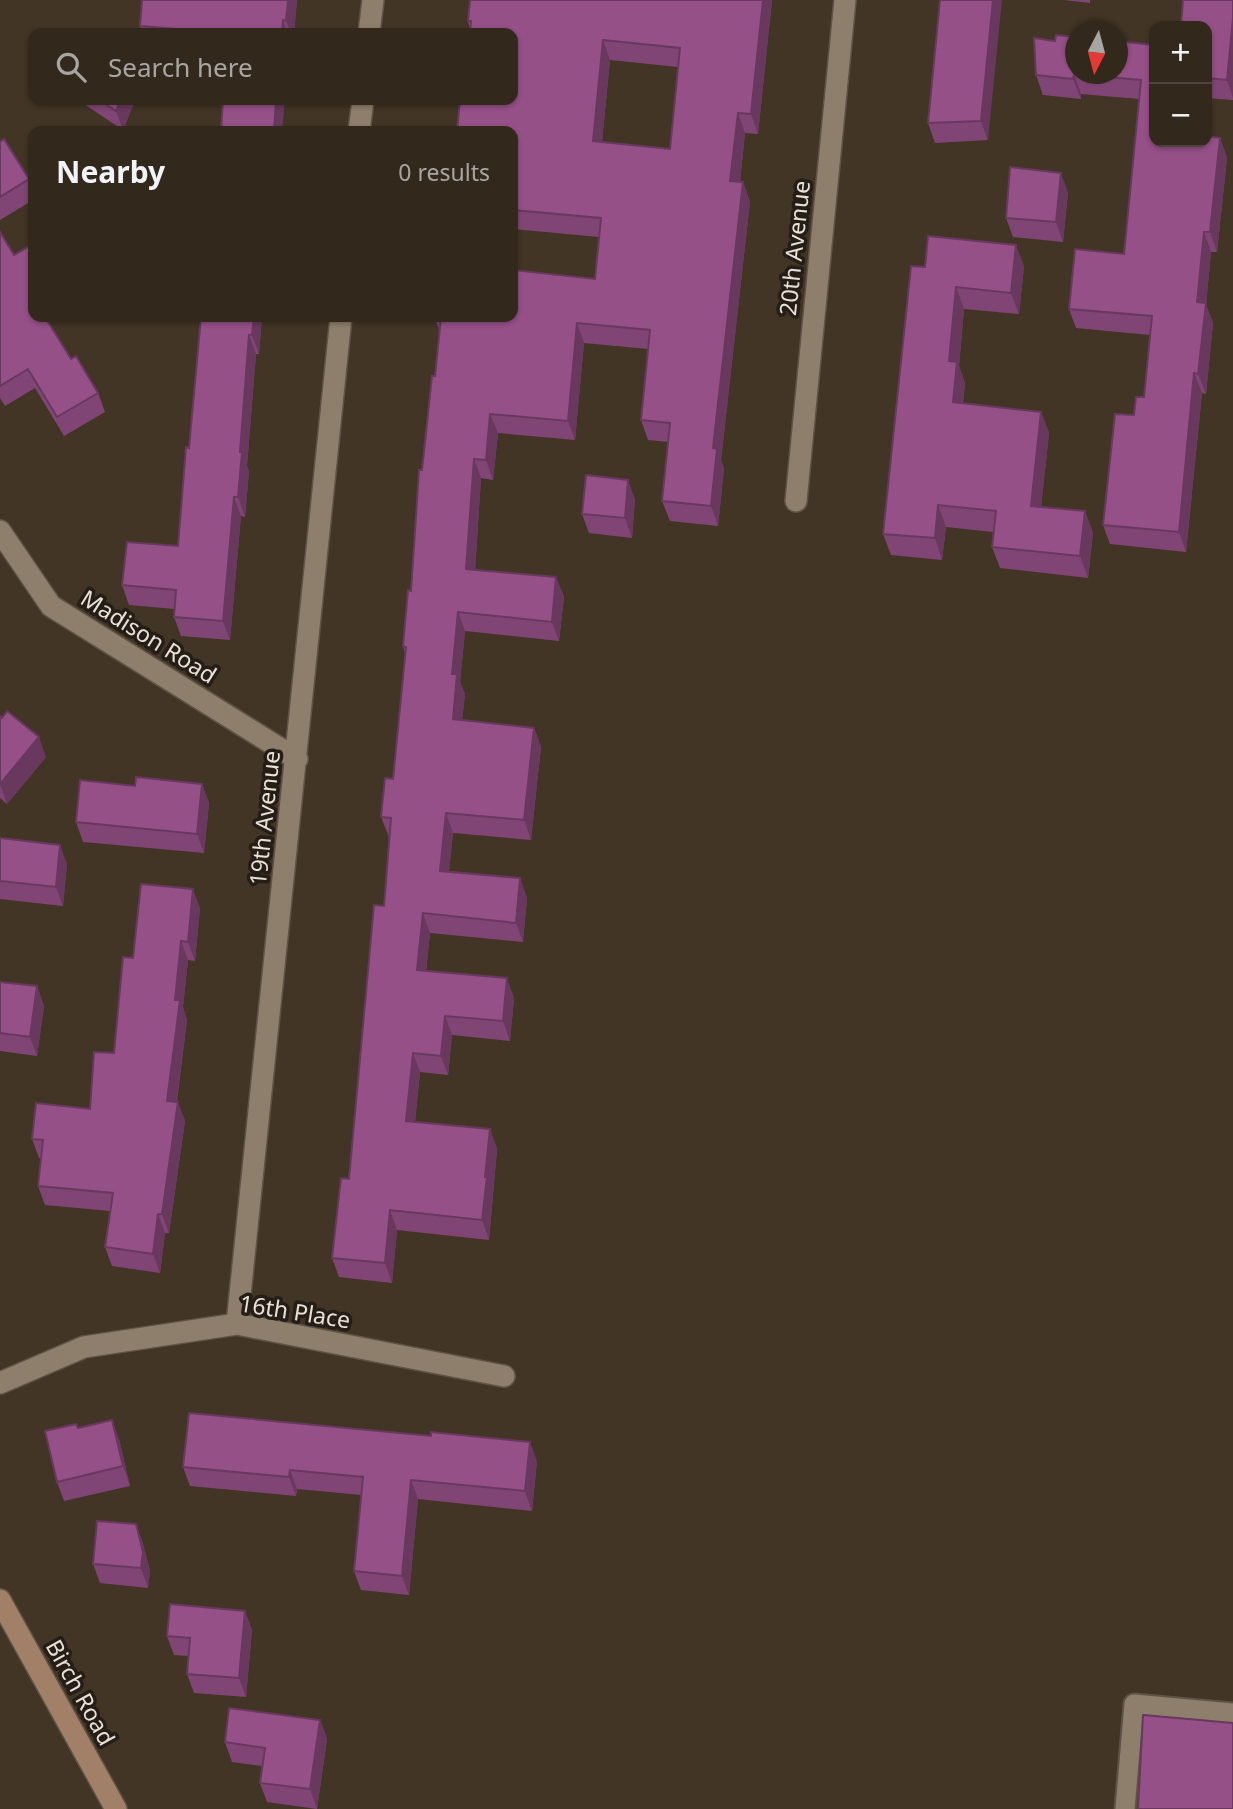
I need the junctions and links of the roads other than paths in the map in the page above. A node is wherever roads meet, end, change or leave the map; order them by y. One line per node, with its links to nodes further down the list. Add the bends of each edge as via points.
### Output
1 (373, 0): 3 (street)
2 (845, 0): 7 (street, 20th Avenue)
3 (370, 28)
4 (362, 105): 5 (street)
5 (360, 126)
6 (341, 322): 9 (street, 19th Avenue)
7 (796, 501)
8 (0, 531): 9 (street, Madison Road, via 51,606)
9 (297, 758): 10 (street, 19th Avenue)
10 (237, 1324): 11 (street, 16th Place); 12 (street, 16th Place, via 84,1347)
11 (504, 1376)
12 (0, 1383)
13 (0, 1600): 15 (street, Birch Road)
14 (1233, 1713): 16 (lane, via 1134,1703)
15 (116, 1809)
16 (1125, 1809)

